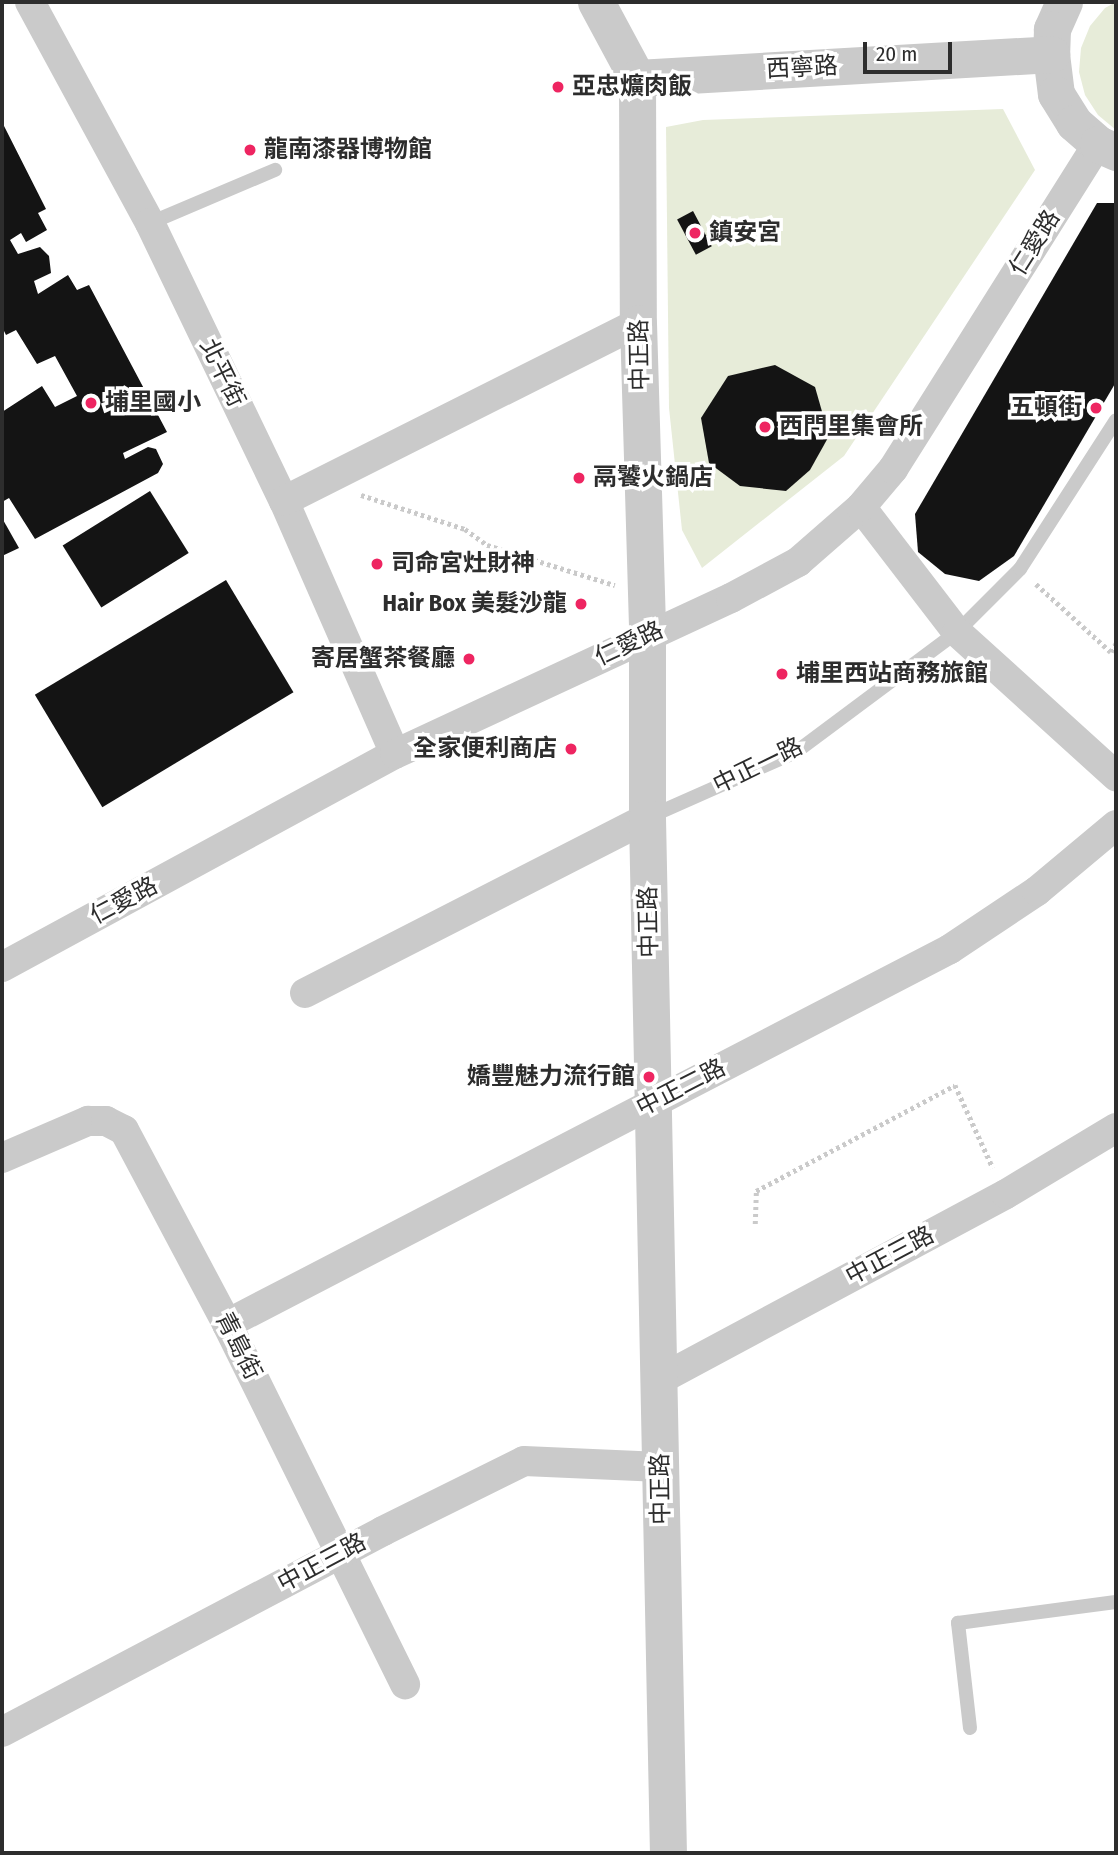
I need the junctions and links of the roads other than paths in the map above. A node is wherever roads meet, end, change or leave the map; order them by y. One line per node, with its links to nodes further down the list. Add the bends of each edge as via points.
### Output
1 (30, 2): 8 (street, 北平街)
2 (596, 2): 5 (street, 中正路)
3 (1064, 2): 4 (street, via 1052,29)
4 (1051, 54): 5 (street, 西寧路); 6 (street, via 1056,94 1074,123)
5 (637, 78): 9 (street, 中正路)
6 (1107, 148): 12 (street, 仁愛路, via 892,468)
7 (275, 170): 8 (lane)
8 (150, 223): 11 (street, 北平街)
9 (638, 323): 11 (street); 14 (street, 中正路)
10 (1116, 420): 13 (lane, 中正一路, via 1020,569)
11 (284, 501): 15 (street, 北平街)
12 (860, 507): 13 (street); 14 (street, 仁愛路, via 798,562)
13 (957, 632): 16 (street); 17 (lane, 中正一路, via 796,752)
14 (648, 635): 15 (street, 仁愛路); 17 (street, 中正路)
15 (395, 754): 19 (street, 仁愛路)
16 (1116, 776)
17 (647, 818): 20 (street, 中正一路); 21 (street, 中正路)
18 (1116, 825): 21 (street, 中正二路, via 1037,891 950,949)
19 (2, 967)
20 (305, 993)
21 (654, 1102): 24 (street, 中正二路); 25 (street, 中正路)
22 (1116, 1128): 25 (street, 中正三路, via 1006,1194)
23 (2, 1158): 24 (street, 青島街, via 88,1121 106,1121 124,1130)
24 (227, 1324): 27 (street, 青島街)
25 (660, 1379): 26 (street, 中正路)
26 (661, 1467): 27 (street, 中正三路, via 524,1461); 32 (street, 中正路)
27 (341, 1553): 29 (street, 青島街); 31 (street, 中正三路)
28 (1116, 1602): 30 (lane, via 958,1623)
29 (405, 1684)
30 (970, 1728)
31 (2, 1732)
32 (668, 1853)

